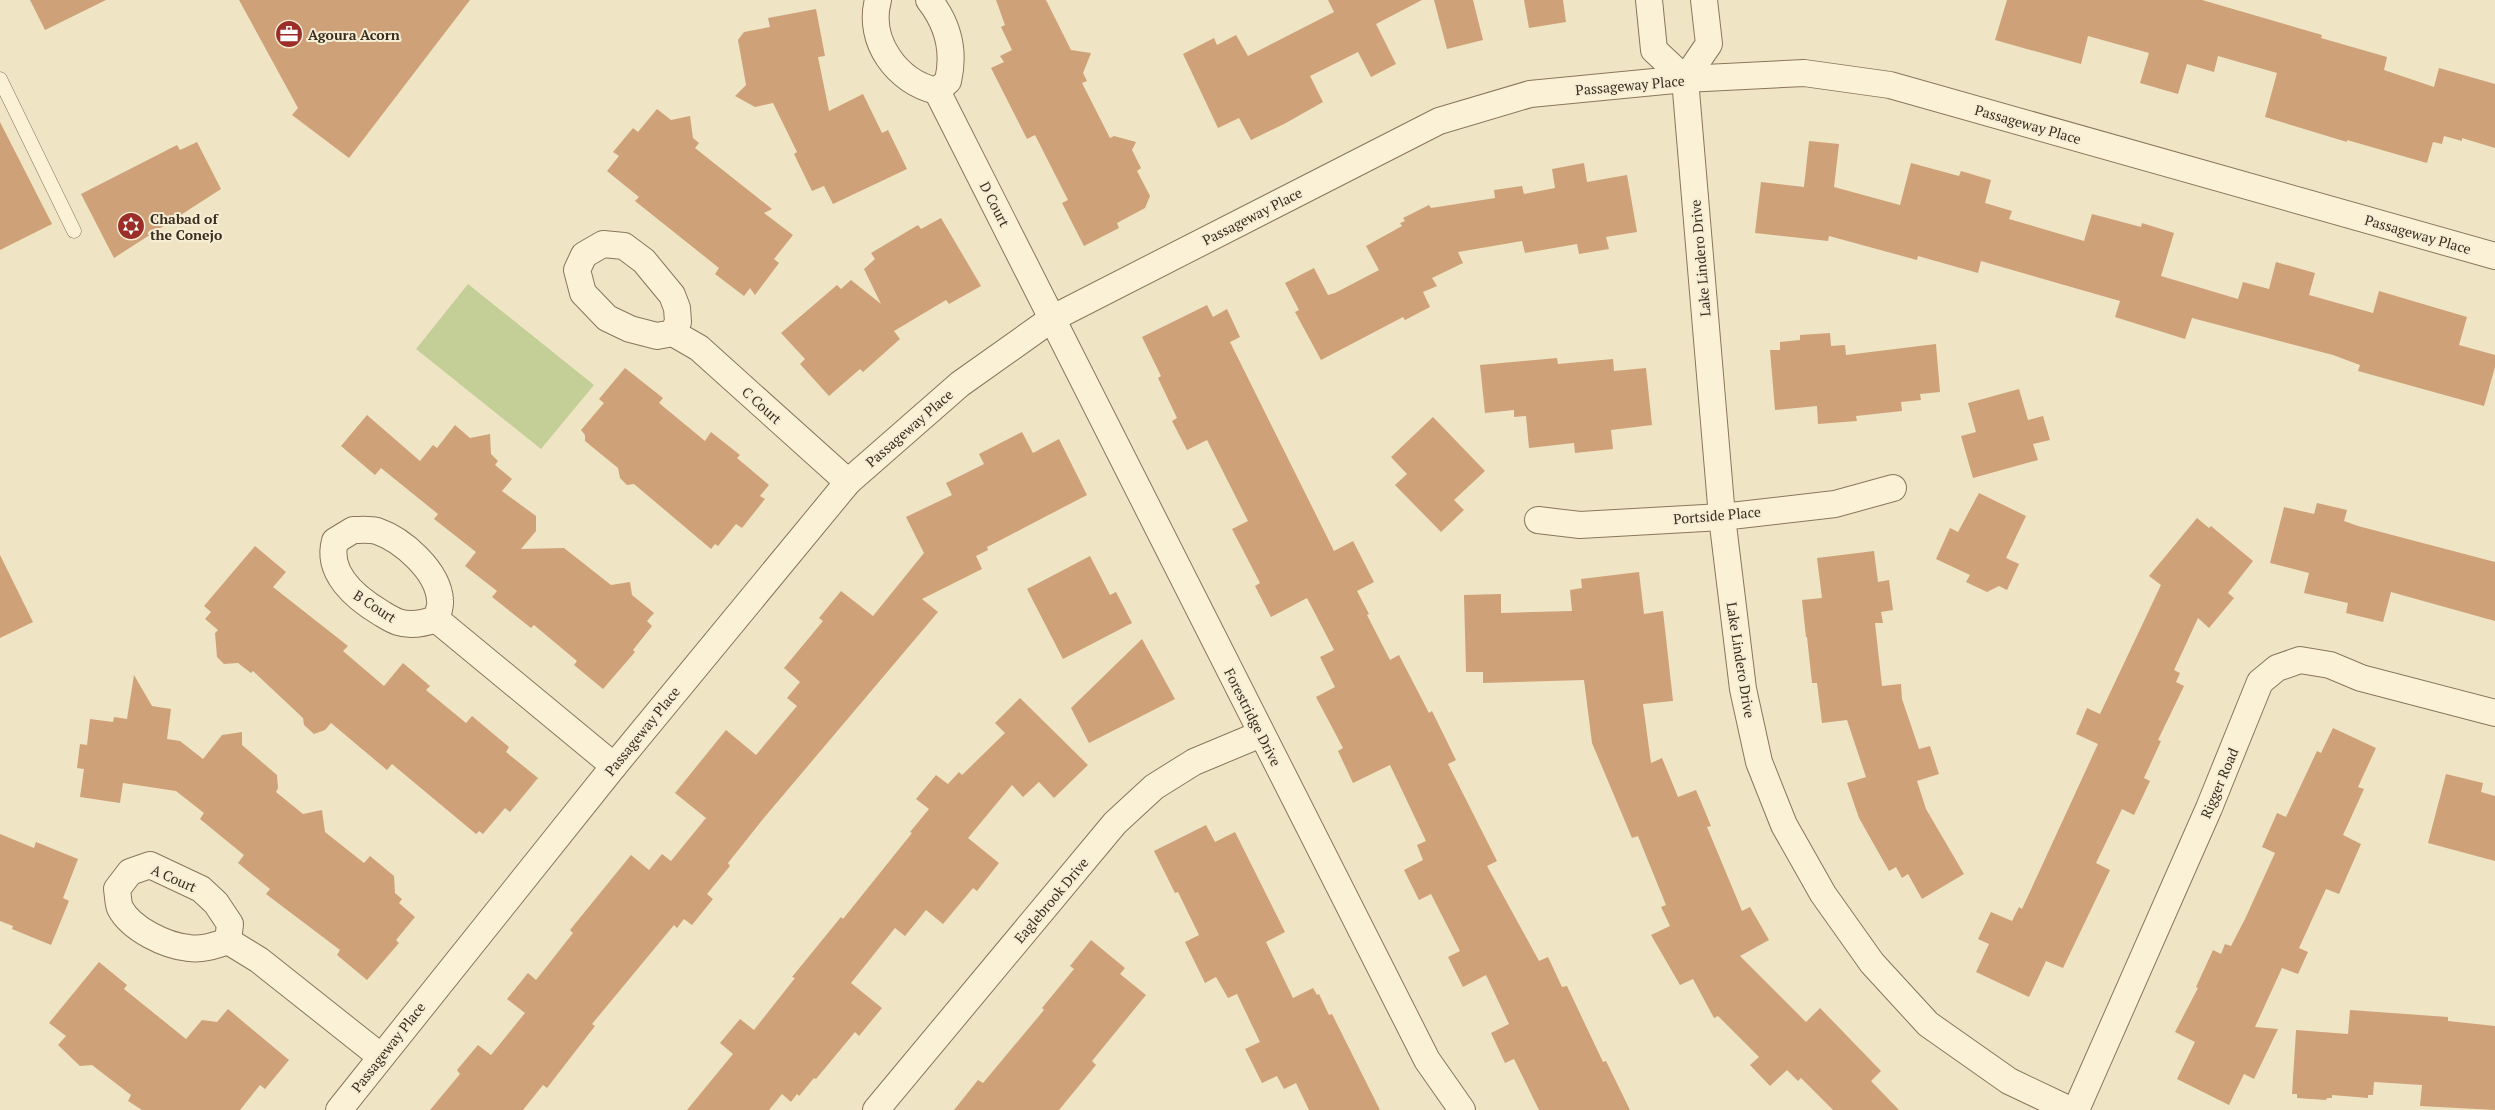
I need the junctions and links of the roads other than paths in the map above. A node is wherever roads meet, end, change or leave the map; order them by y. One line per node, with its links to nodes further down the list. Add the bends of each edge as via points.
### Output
1 (878, 0): 7 (street, via 875,17 882,47 900,73 923,88)
2 (929, 0): 7 (street, via 945,26 951,51 948,81)
3 (1649, 0): 6 (street, via 1654,50)
4 (1704, 0): 6 (street, via 1709,44)
5 (0, 79): 8 (lane)
6 (1684, 79): 9 (street, Passageway Place, via 1804,73 1890,84); 10 (street, Passageway Place, via 1530,94 1439,121); 14 (street, Lake Lindero Drive)
7 (937, 91): 10 (street, D Court)
8 (74, 232)
9 (2495, 256)
10 (1053, 318): 12 (street, Passageway Place, via 960,384); 18 (street, Forestridge Drive)
11 (673, 333): 12 (street, C Court, via 699,348)
12 (848, 482): 19 (street, Passageway Place)
13 (1893, 488): 14 (street, Portside Place, via 1835,504)
14 (1722, 517): 15 (street, Portside Place, via 1580,525); 25 (street, Lake Lindero Drive, via 1742,689 1759,762 1784,825 1823,894 1872,963 1928,1024 2009,1081)
15 (1538, 520)
16 (436, 619): 19 (street)
17 (2495, 713): 26 (street, Rigger Road, via 2361,678 2330,665 2300,660 2277,668 2260,682 2209,808)
18 (1261, 734): 23 (street, Eaglebrook Drive, via 1194,762 1154,787 1115,823); 24 (street, Forestridge Drive, via 1427,1060)
19 (614, 766): 21 (street, Passageway Place)
20 (228, 941): 21 (street, via 259,960)
21 (380, 1056): 22 (street, Passageway Place)
22 (338, 1110)
23 (876, 1110)
24 (1462, 1110)
25 (2070, 1110)
26 (2076, 1110)

